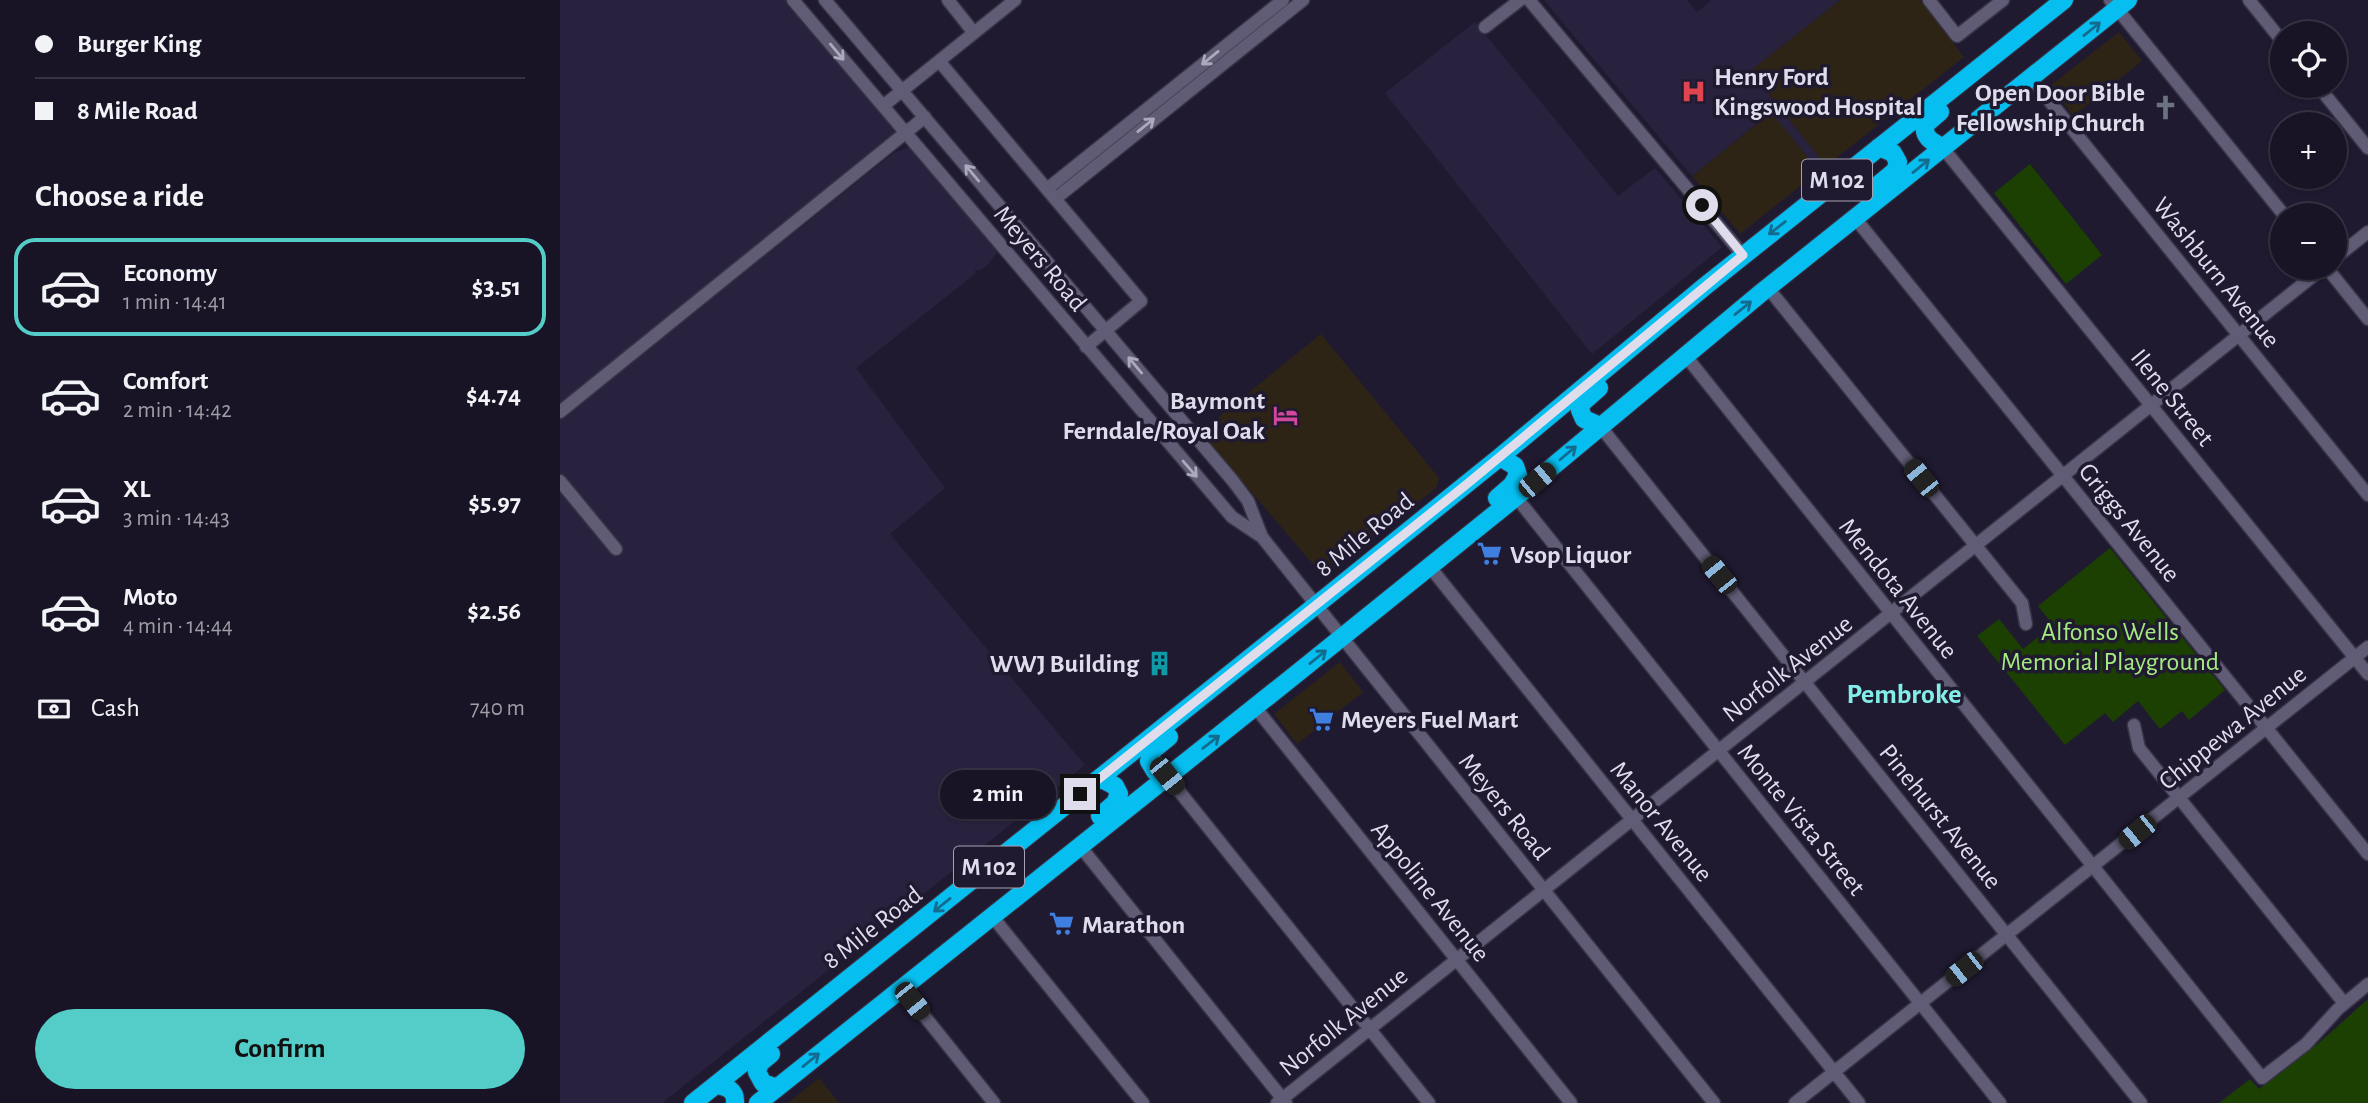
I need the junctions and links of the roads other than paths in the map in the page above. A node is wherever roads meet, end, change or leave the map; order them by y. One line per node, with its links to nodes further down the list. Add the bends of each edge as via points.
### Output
1 (793, 0): 23 (street, Meyers Road, one-way to 23)
2 (825, 0): 21 (street, Meyers Road)
3 (948, 0): 17 (street)
4 (1015, 0): 17 (street)
5 (1283, 0): 18 (street)
6 (1520, 0): 16 (street)
7 (1529, 0): 35 (street)
8 (1929, 0): 9 (street, via 1957,36)
9 (2003, 0)
10 (2064, 0): 14 (highway, 8 Mile Road / M 102)
11 (2249, 0): 15 (street)
12 (1301, 1): 18 (street)
13 (2119, 3): 20 (highway, M 102, one-way to 13); 30 (street)
14 (2041, 18): 26 (highway, 8 Mile Road / M 102); 27 (highway, via 2035,36 1925,125 1928,139)
15 (2270, 26)
16 (1485, 27)
17 (974, 33): 19 (street)
18 (1235, 46): 29 (street)
19 (939, 61): 21 (street); 29 (street)
20 (2031, 78): 27 (highway, M 102); 42 (street, Washburn Avenue)
21 (902, 90): 23 (street); 24 (street, Meyers Road)
22 (2328, 98): 28 (street)
23 (883, 106): 25 (street, Meyers Road)
24 (925, 117): 25 (street); 41 (street, Meyers Road, one-way to 24)
25 (906, 133): 43 (street, Meyers Road); 46 (street)
26 (1879, 147): 33 (highway, via 1893,153 1898,167 1830,224); 35 (highway, 8 Mile Road / M 102, one-way to 35)
27 (1943, 148): 31 (highway, M 102, one-way to 27); 45 (street, Ilene Street)
28 (2368, 148)
29 (1051, 194): 41 (street, via 1141,301)
30 (2275, 203)
31 (1855, 218): 33 (highway, M 102); 49 (street, Griggs Avenue)
32 (2368, 232): 34 (street)
33 (1816, 249): 38 (highway, M 102)
34 (2347, 249)
35 (1743, 255): 39 (highway, 8 Mile Road / M 102)
36 (2309, 280): 42 (street, Norfolk Avenue)
37 (2335, 280): 40 (street)
38 (1768, 288): 44 (highway, M 102, one-way to 38); 54 (street)
39 (1664, 320): 47 (highway, via 1641,352 1582,403 1582,416); 48 (highway, 8 Mile Road / M 102)
40 (2368, 320)
41 (1105, 330): 43 (street); 53 (street, Meyers Road, one-way to 41, via 1248,501 1233,481)
42 (2238, 335): 45 (street, Norfolk Avenue); 51 (street, Washburn Avenue)
43 (1086, 347): 53 (street, Meyers Road, one-way to 53, via 1232,517)
44 (1685, 355): 47 (highway, M 102); 58 (street, Mendota Avenue)
45 (2152, 407): 49 (street, Norfolk Avenue); 62 (street, Ilene Street)
46 (560, 412)
47 (1600, 426): 52 (highway, M 102, one-way to 47); 64 (street, Pinehurst Avenue)
48 (1500, 457): 57 (highway, 8 Mile Road / M 102); 60 (highway, via 1516,469 1512,485 1364,605)
49 (2063, 475): 54 (street, Norfolk Avenue); 67 (street, Griggs Avenue)
50 (560, 481): 55 (street)
51 (2368, 495)
52 (1516, 497): 56 (highway, M 102); 68 (street, Monte Vista Street)
53 (1262, 537): 57 (street, Meyers Road)
54 (1976, 547): 58 (street, Norfolk Avenue); 59 (street, via 2022,603)
55 (615, 549)
56 (1430, 567): 60 (highway, M 102); 72 (street, Manor Avenue)
57 (1309, 611): 60 (street, Meyers Road); 69 (highway, via 1297,634 1153,750 1149,764); 70 (highway, 8 Mile Road / M 102)
58 (1891, 614): 64 (street, Norfolk Avenue); 75 (street, Mendota Avenue)
59 (2026, 624)
60 (1347, 633): 65 (highway, M 102, one-way to 60); 77 (street, Meyers Road)
61 (2368, 647): 62 (street, Chippewa Avenue)
62 (2355, 657): 63 (street, Ilene Street); 67 (street, Chippewa Avenue)
63 (2368, 674)
64 (1805, 681): 68 (street, Norfolk Avenue); 79 (street, Pinehurst Avenue)
65 (1255, 707): 69 (highway, M 102, one-way to 65); 80 (street, Appoline Avenue)
66 (2134, 725): 71 (street, via 2139,748)
67 (2267, 729): 71 (street, Chippewa Avenue); 74 (street, Griggs Avenue)
68 (1718, 751): 72 (street, Norfolk Avenue); 84 (street, Monte Vista Street)
69 (1167, 776): 73 (highway, M 102); 86 (street)
70 (1100, 778): 76 (highway, via 1117,789 1115,803 1052,854); 81 (highway, 8 Mile Road / M 102, one-way to 81)
71 (2179, 798): 75 (street, Chippewa Avenue); 85 (street)
72 (1632, 820): 77 (street, Norfolk Avenue); 87 (street, Manor Avenue)
73 (1080, 846): 76 (highway, M 102); 90 (street)
74 (2368, 854)
75 (2093, 867): 79 (street, Chippewa Avenue); 85 (street, Mendota Avenue, via 2262,1078 2306,1044)
76 (1034, 883): 78 (highway, M 102)
77 (1544, 891): 80 (street, Norfolk Avenue); 98 (street, Meyers Road)
78 (992, 916): 83 (highway, M 102); 95 (street)
79 (2007, 935): 84 (street, Chippewa Avenue); 102 (street, Pinehurst Avenue)
80 (1457, 960): 86 (street, Norfolk Avenue); 97 (street, Appoline Avenue)
81 (860, 970): 88 (highway, 8 Mile Road / M 102); 89 (highway, via 835,1003 758,1066 759,1079)
82 (2368, 984): 85 (street)
83 (902, 988): 89 (highway, M 102, one-way to 83); 94 (street)
84 (1920, 1003): 87 (street, Chippewa Avenue); 101 (street, Monte Vista Street)
85 (2344, 1003)
86 (1370, 1029): 90 (street, Norfolk Avenue); 96 (street)
87 (1834, 1072): 99 (street, Chippewa Avenue); 100 (street, Manor Avenue)
88 (717, 1085): 91 (highway, 8 Mile Road / M 102); 92 (highway, via 732,1091)
89 (777, 1088): 93 (highway, M 102)
90 (1282, 1102)
91 (693, 1103)
92 (735, 1103)
93 (758, 1103)
94 (994, 1103)
95 (1143, 1103)
96 (1429, 1103)
97 (1571, 1103)
98 (1714, 1103)
99 (1795, 1103)
100 (1859, 1103)
101 (2000, 1103)
102 (2141, 1103)

